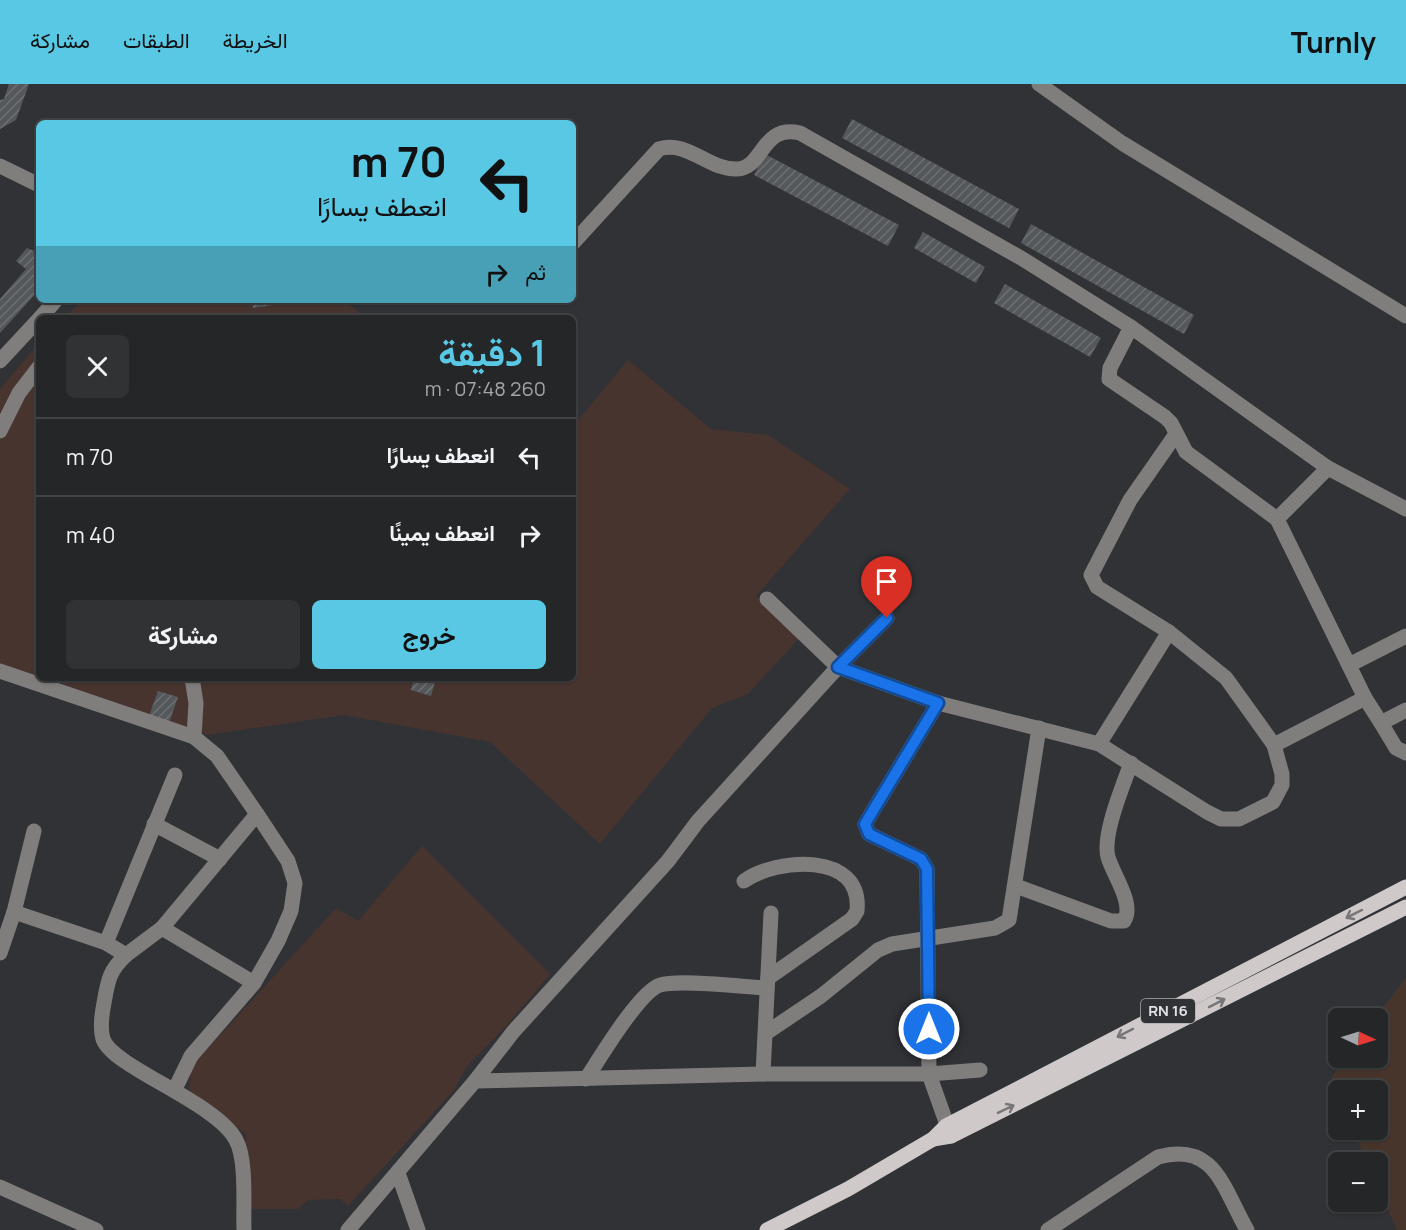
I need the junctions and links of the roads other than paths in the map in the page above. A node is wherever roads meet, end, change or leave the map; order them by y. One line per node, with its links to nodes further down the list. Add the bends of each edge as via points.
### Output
1 (1039, 84): 7 (street, via 1122,143)
2 (0, 166): 3 (street)
3 (36, 184)
4 (576, 240): 9 (street, via 659,149 681,148 739,170 768,141 788,130 800,133 1011,253)
5 (53, 303): 6 (street)
6 (42, 315)
7 (1406, 316)
8 (36, 321): 10 (street)
9 (1131, 327): 13 (street, via 1110,368 1109,379 1165,417); 14 (street)
10 (0, 361)
11 (36, 371): 12 (street)
12 (0, 431)
13 (1176, 434): 16 (street, via 1186,452); 19 (street, via 1130,500 1091,575 1097,586)
14 (1328, 468): 15 (street); 16 (street)
15 (1406, 509)
16 (1277, 519): 21 (street)
17 (767, 599): 22 (street)
18 (887, 618): 22 (street)
19 (1169, 632): 31 (street); 32 (street, via 1226,678)
20 (1406, 636): 21 (street)
21 (1349, 665): 25 (street)
22 (838, 667): 26 (street); 58 (street, via 698,821 669,861 513,1032)
23 (0, 671): 30 (street)
24 (192, 681): 30 (street)
25 (1365, 698): 28 (street); 32 (street)
26 (938, 703): 29 (street); 47 (street, via 865,824 869,834 925,863)
27 (1406, 710): 28 (street)
28 (1381, 723): 33 (street, via 1396,748)
29 (1039, 728): 31 (street); 41 (street)
30 (194, 737): 36 (street, via 217,756)
31 (1099, 744): 34 (street)
32 (1274, 746): 34 (street, via 1282,774 1279,794 1273,802 1239,819 1208,812)
33 (1406, 753)
34 (1131, 763): 41 (street, via 1110,829 1107,855 1128,908 1124,921 1112,921)
35 (176, 775): 37 (street)
36 (257, 814): 39 (street); 51 (street, via 288,861 295,882 291,911)
37 (154, 824): 39 (street); 48 (street)
38 (34, 831): 44 (street)
39 (220, 859): 46 (street)
40 (744, 881): 52 (street, via 771,867 825,866 838,871 855,890 857,911 852,919)
41 (1016, 886): 47 (street, via 1012,911 1003,926)
42 (1406, 887): 60 (main road, RN 16, one-way to 60)
43 (1406, 907): 60 (main road, RN 16, one-way to 43)
44 (14, 912): 48 (street); 49 (street)
45 (771, 913): 52 (street)
46 (162, 928): 50 (street); 51 (street)
47 (928, 939): 53 (street, via 878,950 821,996); 56 (street)
48 (106, 943): 50 (street)
49 (0, 953)
50 (126, 955): 59 (street, via 112,968 107,982 103,1040 117,1057)
51 (254, 983): 59 (street, via 191,1056)
52 (767, 983): 53 (street); 57 (street, via 669,984 652,988)
53 (766, 1033): 55 (street)
54 (980, 1070): 56 (street)
55 (764, 1074): 56 (street); 57 (street)
56 (929, 1074): 60 (street)
57 (586, 1079): 58 (street)
58 (475, 1081): 61 (street)
59 (176, 1089): 64 (street, via 236,1138 241,1151)
60 (948, 1131): 67 (main road, RN 16)
61 (398, 1173): 65 (street); 66 (street)
62 (0, 1187): 63 (street)
63 (96, 1230)
64 (244, 1230)
65 (348, 1230)
66 (418, 1230)
67 (767, 1230)
68 (1048, 1230): 69 (street, via 1158,1157 1177,1152 1193,1153 1210,1164)
69 (1247, 1230)

